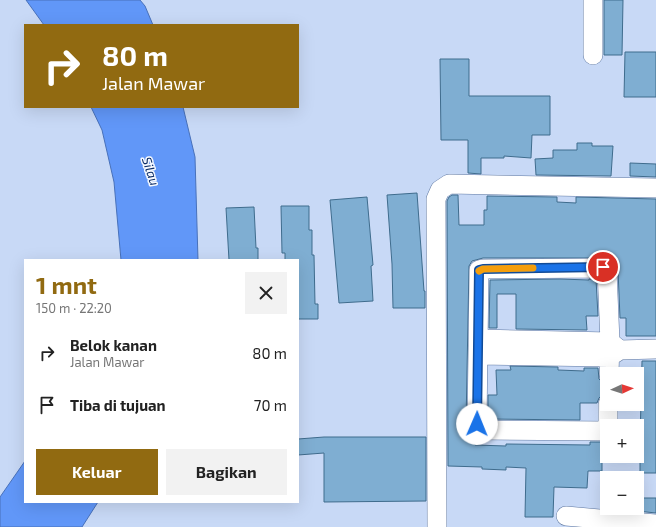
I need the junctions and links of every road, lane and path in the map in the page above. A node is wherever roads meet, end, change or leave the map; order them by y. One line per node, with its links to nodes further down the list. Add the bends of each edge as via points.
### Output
1 (593, 0): 2 (street)
2 (593, 56)
3 (656, 188): 10 (street, via 448,184 440,190 436,199)
4 (479, 347): 6 (street); 6 (street, via 479,270 603,267 607,270); 7 (street, via 479,428)
5 (656, 349): 6 (street)
6 (612, 356)
7 (600, 431)
8 (566, 516): 9 (street)
9 (656, 524)
10 (437, 527)

